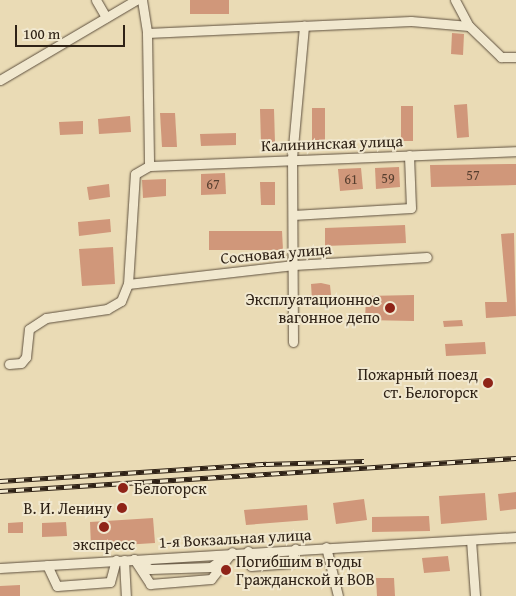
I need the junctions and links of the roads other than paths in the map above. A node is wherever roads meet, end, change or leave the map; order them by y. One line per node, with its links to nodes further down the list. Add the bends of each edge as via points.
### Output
1 (96, 0): 5 (street)
2 (136, 0): 5 (street)
3 (142, 0): 8 (street)
4 (455, 0): 7 (street)
5 (106, 17): 10 (street)
6 (304, 26): 7 (street, via 411,20); 8 (street); 13 (street)
7 (469, 26): 9 (street, via 501,57)
8 (147, 33): 14 (street)
9 (516, 57)
10 (0, 80)
11 (516, 151): 12 (street, Калининская улица)
12 (409, 155): 13 (street, Калининская улица); 15 (street, via 411,208)
13 (292, 158): 14 (street, Калининская улица); 15 (street)
14 (150, 166): 18 (street, via 134,174)
15 (293, 215): 17 (street)
16 (427, 257): 17 (street, Сосновая улица)
17 (294, 265): 18 (street, Сосновая улица); 19 (street)
18 (128, 284): 20 (street, via 121,301 107,309 46,318 29,328 26,358 21,363)
19 (293, 342)
20 (10, 364)
21 (516, 537): 22 (street, 1-я Вокзальная улица)
22 (471, 540): 23 (street, 1-я Вокзальная улица); 33 (street)
23 (326, 547): 24 (street, 1-я Вокзальная улица); 32 (street)
24 (295, 549): 25 (street, 1-я Вокзальная улица); 25 (street, via 291,563 251,566)
25 (248, 551): 26 (street, 1-я Вокзальная улица)
26 (232, 552): 27 (street, 1-я Вокзальная улица); 27 (street, via 211,566 150,569); 27 (street, via 211,579 150,584)
27 (134, 559): 28 (street, 1-я Вокзальная улица)
28 (120, 560): 29 (street, 1-я Вокзальная улица); 29 (street, via 110,582 56,586); 31 (street)
29 (47, 565): 30 (street, 1-я Вокзальная улица)
30 (0, 568)
31 (126, 596)
32 (338, 596)
33 (475, 596)

